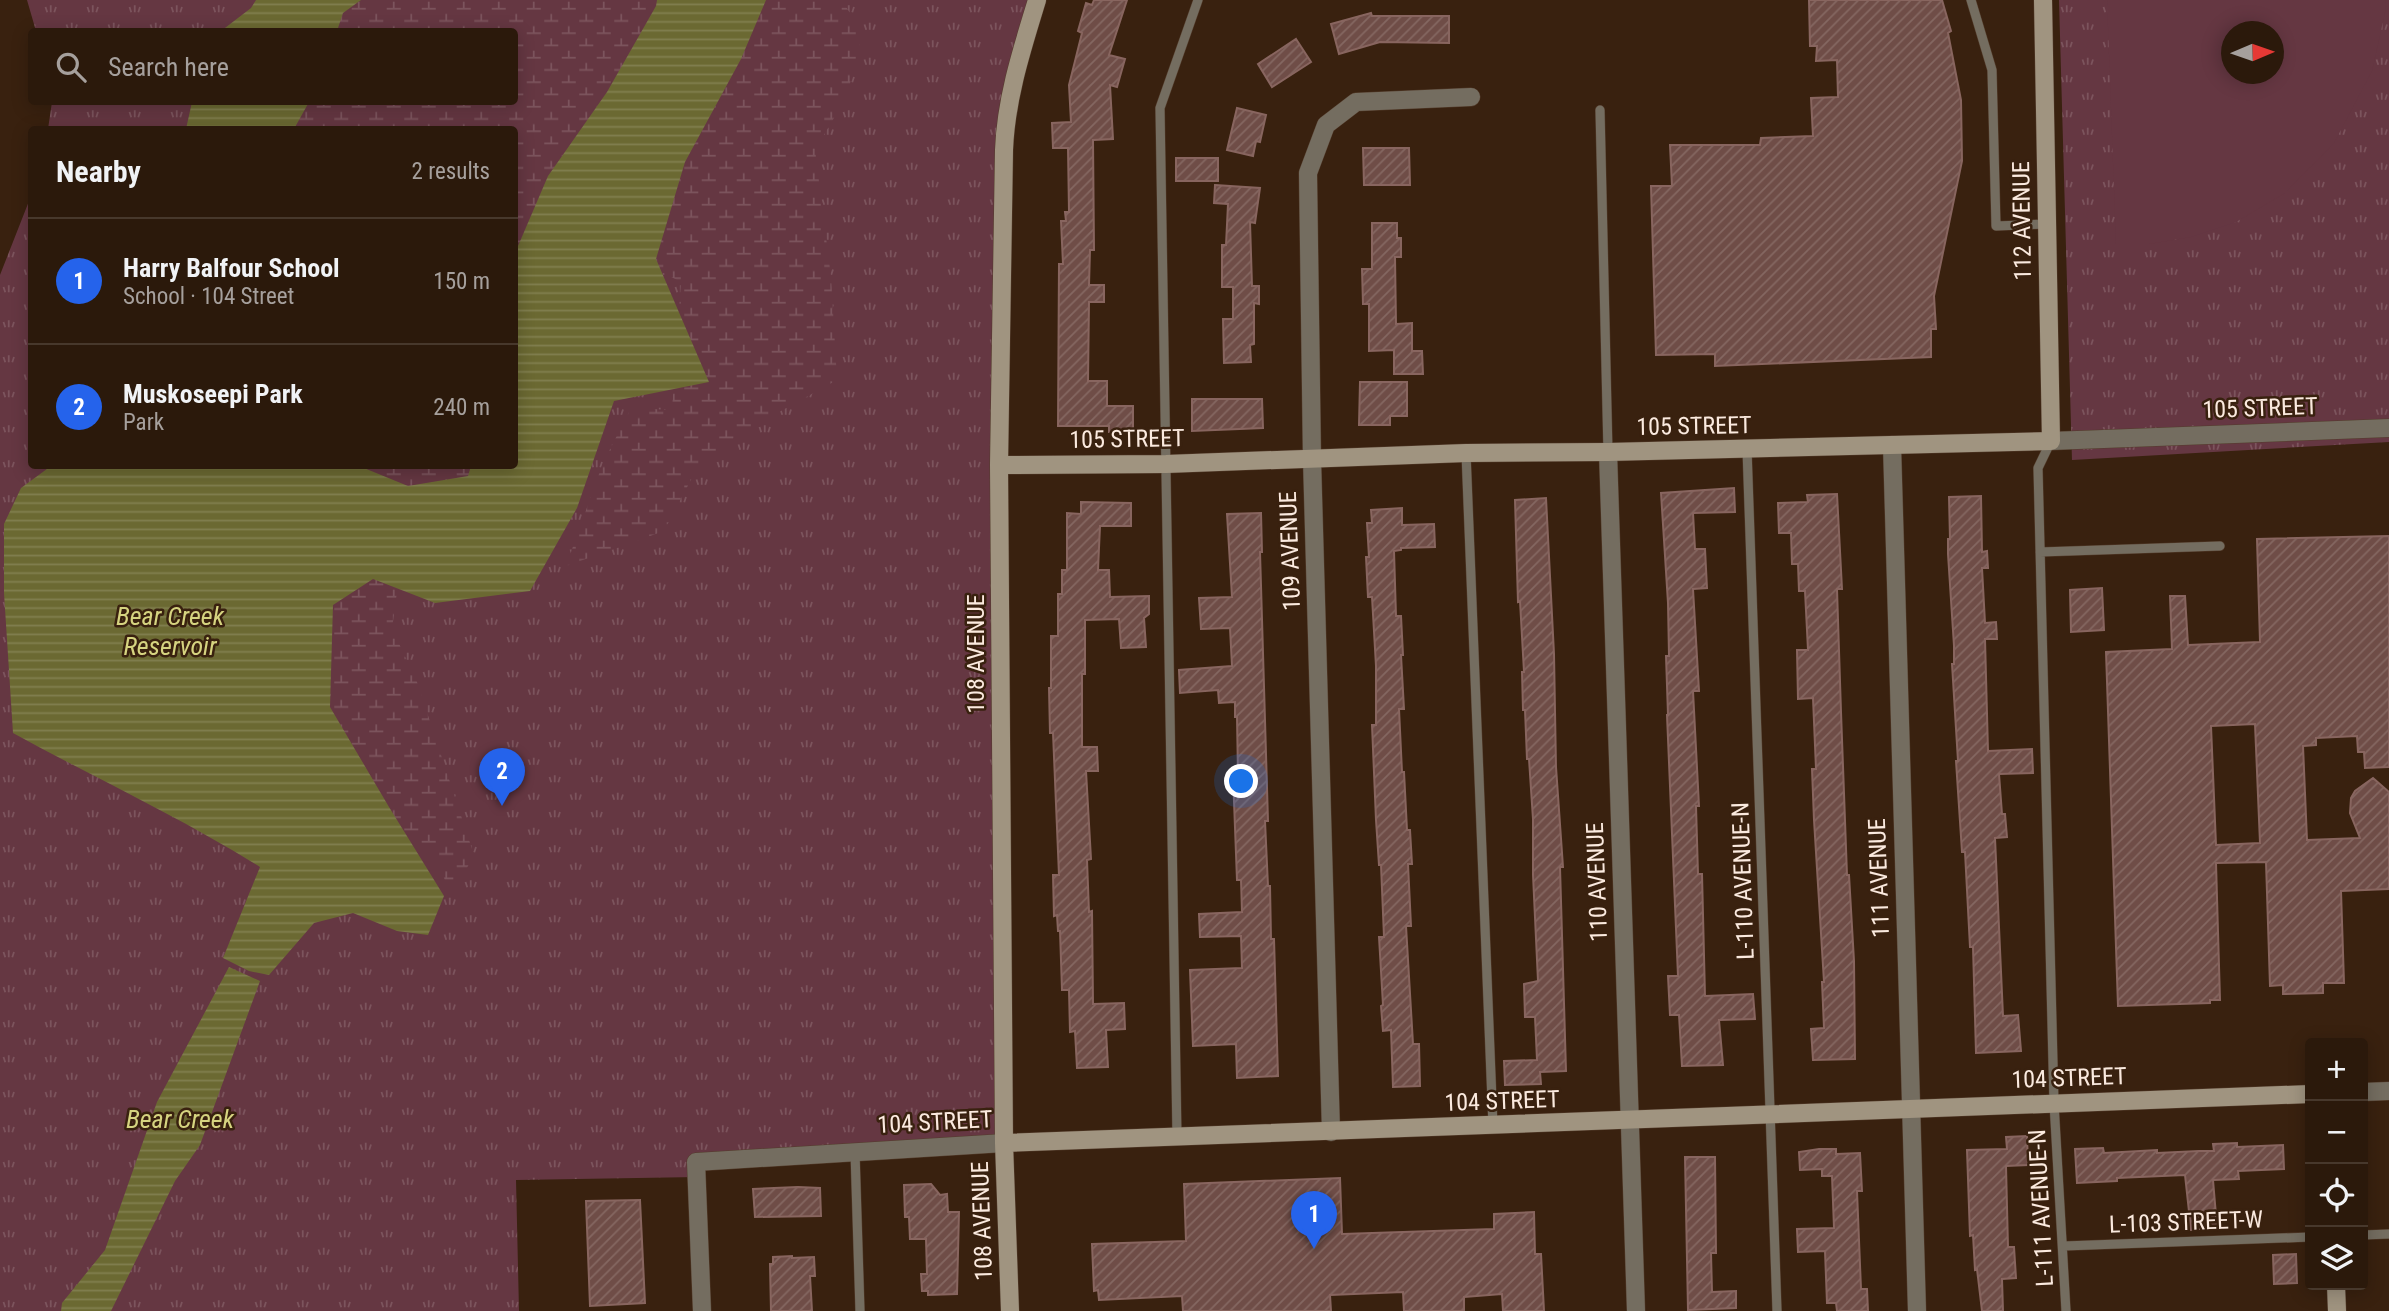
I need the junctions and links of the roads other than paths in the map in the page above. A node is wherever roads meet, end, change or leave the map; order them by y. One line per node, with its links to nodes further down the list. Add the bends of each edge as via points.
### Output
1 (1037, 0): 16 (street, 108 AVENUE, via 1005,120)
2 (1198, 0): 15 (lane, via 1160,107)
3 (1972, 0): 7 (lane, via 1992,69 1996,226)
4 (2043, 0): 7 (street, 112 AVENUE)
5 (1471, 97): 14 (street, 109 AVENUE, via 1356,102 1326,125 1308,173)
6 (1600, 110): 12 (lane)
7 (2047, 224): 9 (street, 112 AVENUE)
8 (2389, 428): 9 (street, 105 STREET)
9 (2051, 441): 10 (street, 105 STREET); 18 (lane, L-111 AVENUE-N, via 2038,468)
10 (1892, 444): 11 (street, 105 STREET); 23 (street, 111 AVENUE)
11 (1747, 449): 12 (street, 105 STREET); 24 (lane, L-110 AVENUE-N)
12 (1608, 452): 13 (street, 105 STREET); 25 (street, 110 AVENUE)
13 (1466, 453): 14 (street, 105 STREET); 26 (lane)
14 (1312, 459): 15 (street, 105 STREET); 27 (street, 109 AVENUE)
15 (1166, 464): 16 (street, 105 STREET); 28 (lane)
16 (999, 465): 29 (street, 108 AVENUE)
17 (2220, 546): 18 (lane)
18 (2040, 552): 22 (lane, L-111 AVENUE-N)
19 (2389, 1091): 20 (street)
20 (2368, 1092)
21 (2305, 1094): 22 (street, 104 STREET)
22 (2054, 1103): 23 (street, 104 STREET); 34 (lane, L-111 AVENUE-N)
23 (1910, 1109): 24 (street, 104 STREET); 41 (street, 111 AVENUE)
24 (1771, 1115): 25 (street, 104 STREET); 40 (lane, L-110 AVENUE-N)
25 (1630, 1120): 26 (street, 104 STREET); 39 (street, 110 AVENUE)
26 (1493, 1126): 27 (street, 104 STREET)
27 (1331, 1132): 28 (street, 104 STREET)
28 (1177, 1137): 29 (street, 104 STREET)
29 (1004, 1143): 30 (street, 104 STREET); 38 (street, 108 AVENUE)
30 (855, 1152): 36 (street, 104 STREET, via 696,1161); 37 (lane)
31 (2389, 1234): 32 (lane)
32 (2368, 1235)
33 (2305, 1237): 34 (lane, L-103 STREET-W)
34 (2064, 1246): 42 (lane, L-111 AVENUE-N)
35 (2336, 1290): 43 (street)
36 (702, 1311)
37 (860, 1311)
38 (1010, 1311)
39 (1636, 1311)
40 (1777, 1311)
41 (1917, 1311)
42 (2066, 1311)
43 (2337, 1311)

